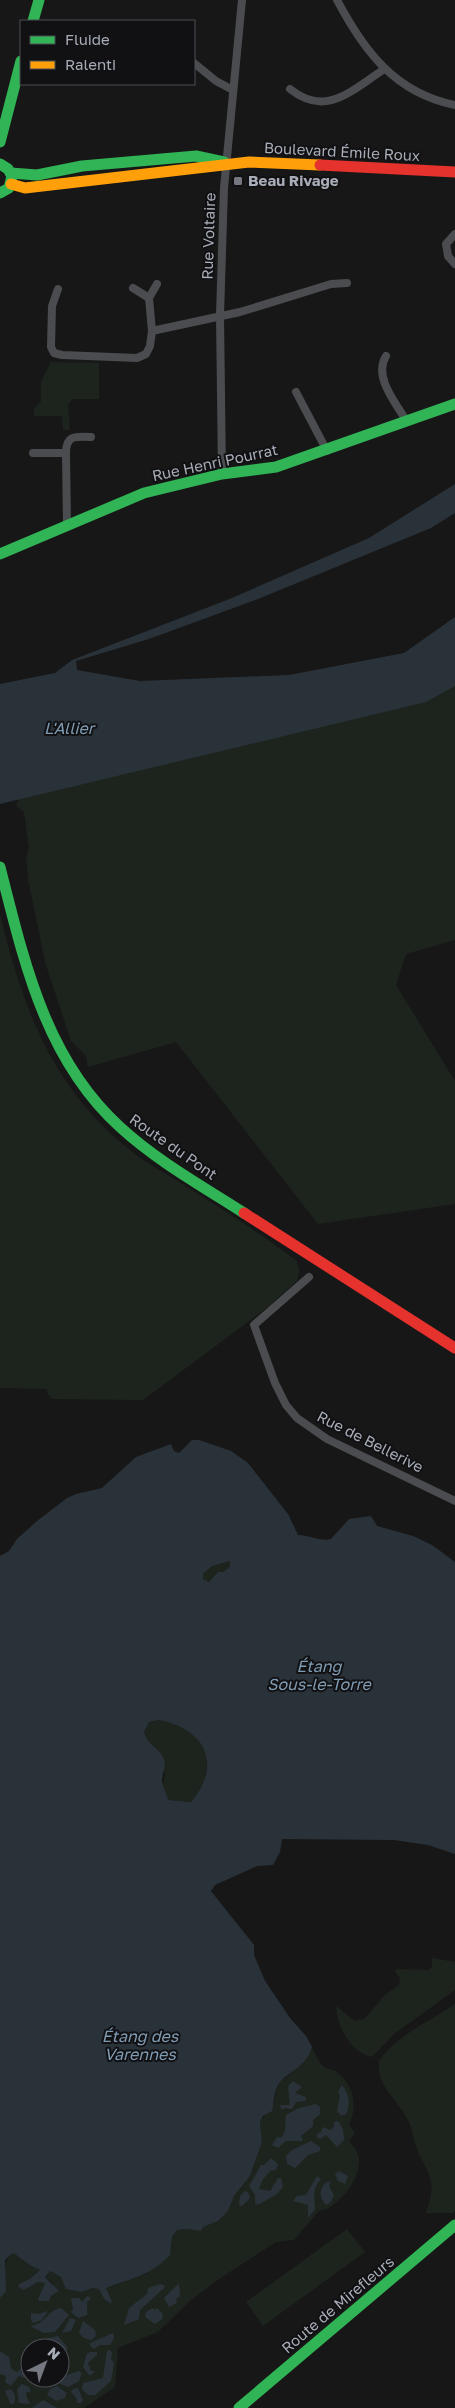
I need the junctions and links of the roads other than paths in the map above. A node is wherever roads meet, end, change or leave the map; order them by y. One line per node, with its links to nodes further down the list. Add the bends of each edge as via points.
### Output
1 (39, 0): 4 (main road)
2 (242, 0): 8 (street, Rue Voltaire)
3 (337, 0): 7 (street)
4 (33, 20)
5 (195, 64): 8 (street)
6 (20, 65): 11 (main road)
7 (383, 70): 9 (street, via 332,101 316,103 302,99); 10 (street, via 410,89)
8 (232, 89): 12 (street, Rue Voltaire)
9 (290, 89)
10 (455, 105)
11 (0, 142)
12 (228, 162): 14 (main road, Boulevard Émile Roux); 15 (main road, Boulevard Émile Roux, via 196,156 82,166); 24 (street, Rue Voltaire, via 224,188)
13 (0, 164): 15 (main road)
14 (455, 172)
15 (11, 178): 16 (main road)
16 (0, 193)
17 (455, 234): 18 (street, via 446,244 448,256)
18 (455, 264)
19 (347, 283): 24 (street, via 331,284)
20 (157, 284): 23 (street)
21 (133, 288): 23 (street)
22 (58, 289): 25 (street, via 52,306 50,347 54,353 137,358 146,354)
23 (149, 298): 25 (street)
24 (220, 315): 25 (street); 34 (street, Rue Voltaire)
25 (152, 330)
26 (386, 356): 29 (street, via 381,364 381,375)
27 (296, 392): 31 (street)
28 (455, 404): 29 (main road, Rue Henri Pourrat)
29 (407, 422): 31 (main road, Rue Henri Pourrat)
30 (92, 436): 33 (street, via 70,438 66,443)
31 (327, 451): 34 (main road, Rue Henri Pourrat, via 276,467)
32 (34, 453): 33 (street)
33 (66, 453): 35 (street)
34 (222, 474): 35 (main road, Rue Henri Pourrat, via 144,493)
35 (67, 524): 36 (main road, Rue Henri Pourrat)
36 (0, 554)
37 (0, 867): 39 (main road, Route du Pont, via 36,1002 68,1069 92,1101 132,1140)
38 (309, 1277): 40 (street, Rue de Bellerive, via 254,1325 286,1405 306,1425 327,1439)
39 (455, 1348)
40 (455, 1501)
41 (455, 2225): 42 (main road, Route de Mirefleurs)
42 (239, 2408)

